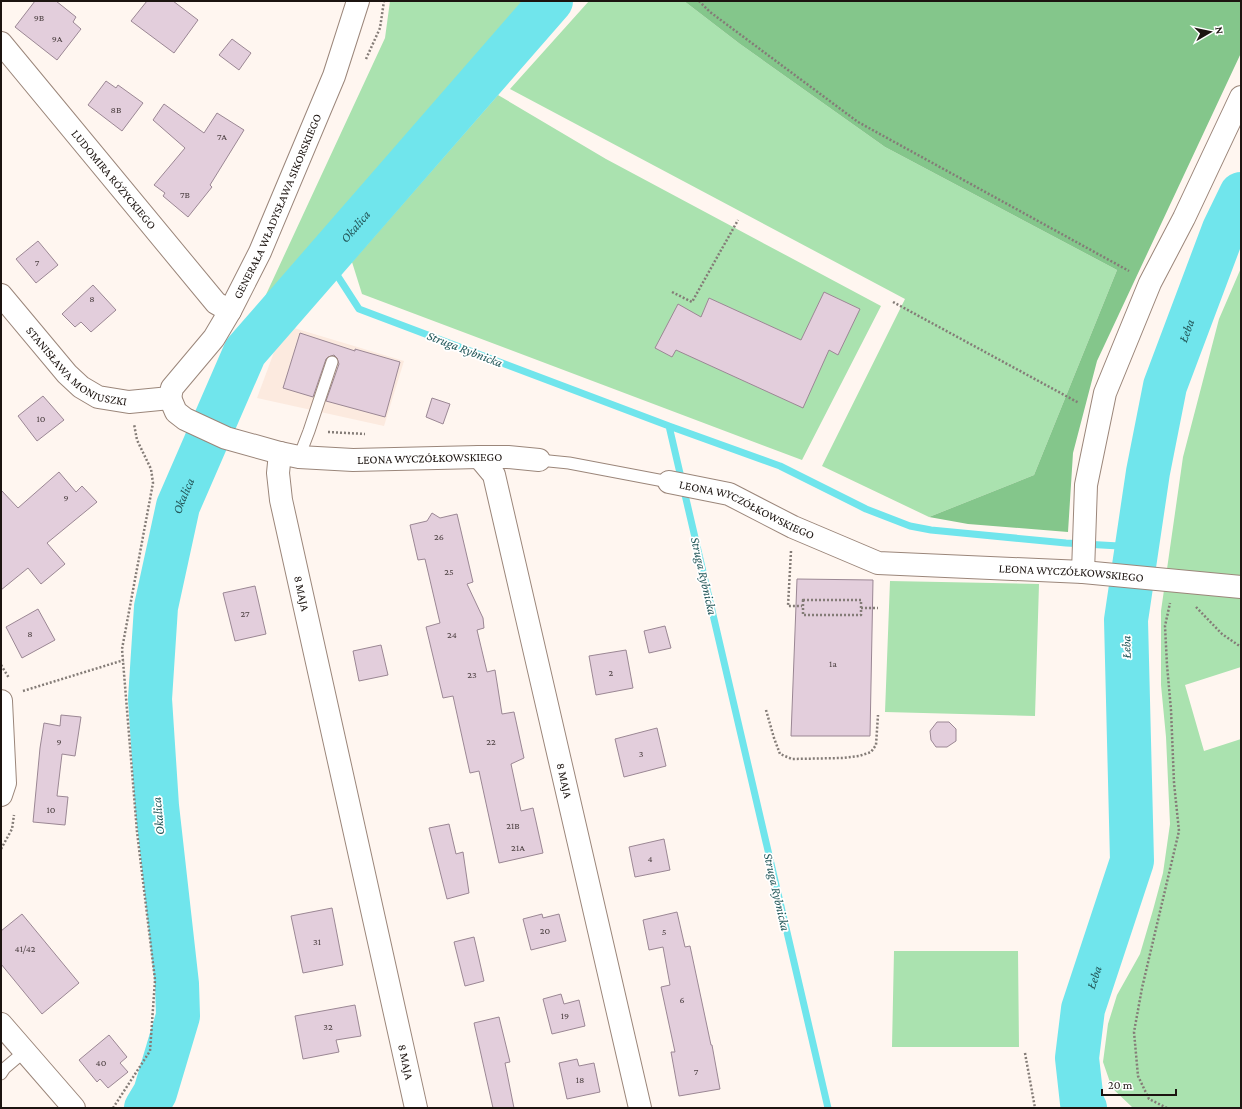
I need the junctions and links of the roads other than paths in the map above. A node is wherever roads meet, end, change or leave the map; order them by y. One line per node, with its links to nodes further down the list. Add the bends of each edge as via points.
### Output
1 (358, 1): 5 (street, GENERAŁA WŁADYSŁAWA SIKORSKIEGO, via 334,76 260,252)
2 (1, 43): 5 (street, LUDOMIRA RÓŻYCKIEGO, via 216,303)
3 (1241, 97): 12 (street, via 1150,283 1105,393 1086,485)
4 (1, 295): 7 (street, STANISŁAWA MONIUSZKI, via 81,387 98,397 129,402)
5 (230, 311): 7 (street, GENERAŁA WŁADYSŁAWA SIKORSKIEGO, via 214,338 172,388)
6 (332, 362): 8 (lane, via 309,431)
7 (170, 398): 8 (street, LEONA WYCZÓŁKOWSKIEGO, via 176,412 185,419 226,438)
8 (289, 455): 9 (street, LEONA WYCZÓŁKOWSKIEGO, via 353,460); 20 (street, 8 MAJA, via 278,472 281,500)
9 (479, 457): 10 (street, LEONA WYCZÓŁKOWSKIEGO); 21 (street, 8 MAJA, via 494,475)
10 (539, 460): 11 (lane, LEONA WYCZÓŁKOWSKIEGO, via 569,463)
11 (669, 482): 12 (street, LEONA WYCZÓŁKOWSKIEGO, via 729,494 793,527 878,563)
12 (1084, 553): 13 (street, LEONA WYCZÓŁKOWSKIEGO, via 1175,581)
13 (1241, 588)
14 (1, 701): 15 (street, via 5,783)
15 (1, 796)
16 (1, 1024): 17 (street)
17 (25, 1051): 18 (lane); 19 (street)
18 (1, 1074)
19 (74, 1108)
20 (416, 1108)
21 (640, 1108)

